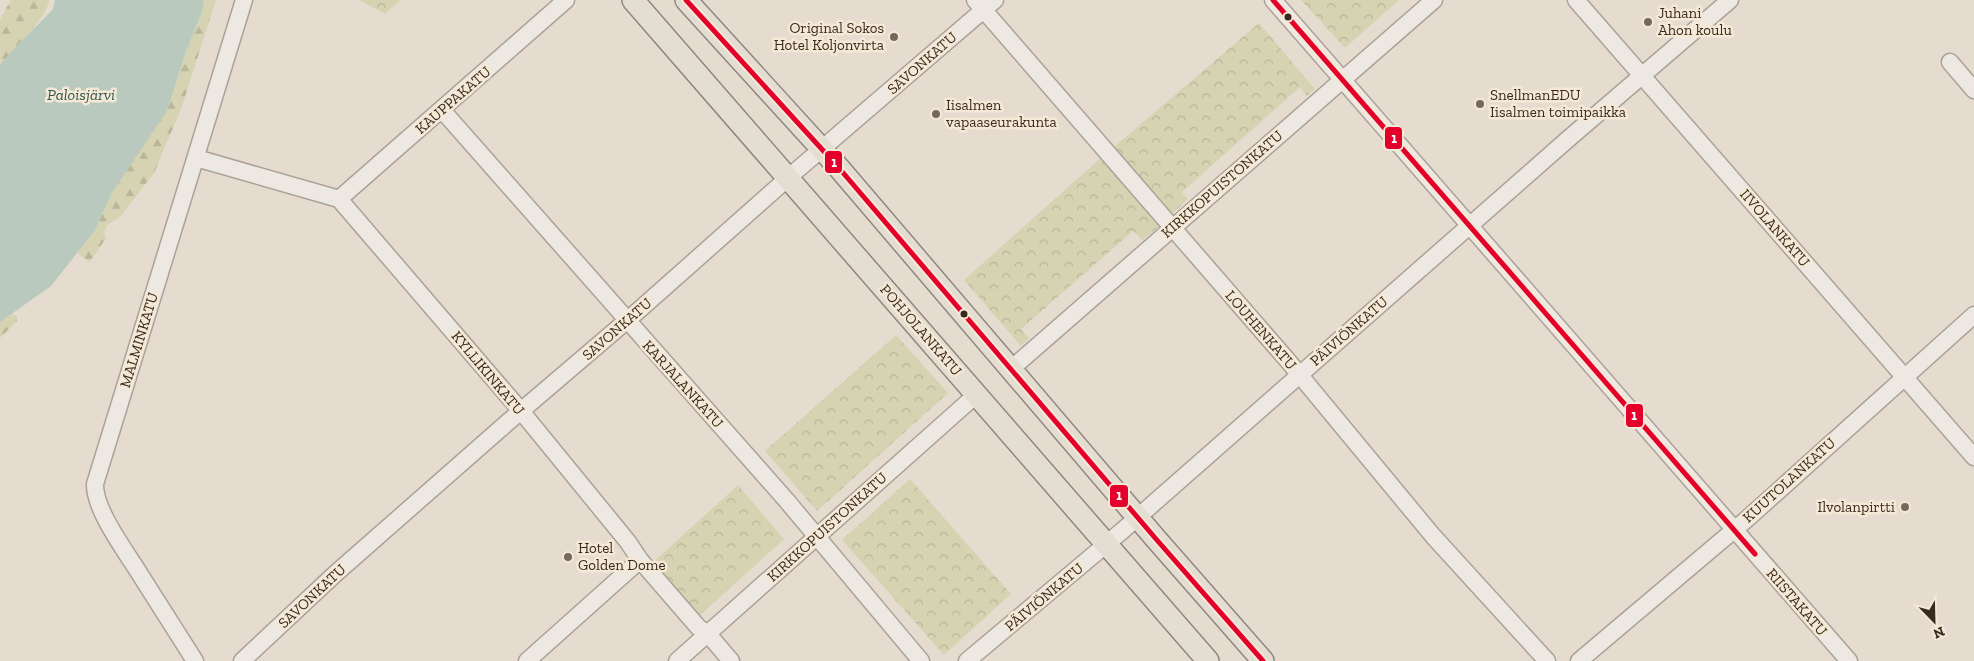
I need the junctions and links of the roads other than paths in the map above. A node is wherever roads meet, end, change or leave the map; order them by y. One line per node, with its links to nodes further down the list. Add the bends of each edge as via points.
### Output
1 (244, 0): 16 (street, MALMINKATU)
2 (566, 0): 14 (street, KAUPPAKATU)
3 (633, 0): 17 (main road, POHJOLANKATU)
4 (686, 0): 15 (main road)
5 (1273, 0): 12 (street, RIISTAKATU)
6 (1434, 0): 12 (street, KIRKKOPUISTONKATU)
7 (1576, 0): 11 (street, IIVOLANKATU)
8 (1730, 0): 11 (street, PÄIVIÖNKATU)
9 (985, 3): 15 (street, SAVONKATU); 20 (street, LOUHENKATU)
10 (1950, 62): 13 (street)
11 (1642, 76): 19 (street, PÄIVIÖNKATU); 25 (street, IIVOLANKATU)
12 (1342, 79): 19 (street, RIISTAKATU); 20 (street, KIRKKOPUISTONKATU)
13 (1974, 90)
14 (442, 110): 18 (street, KAUPPAKATU); 22 (street, KARJALANKATU)
15 (821, 149): 17 (street, SAVONKATU); 23 (main road)
16 (196, 158): 18 (street); 35 (street, MALMINKATU, via 99,468 95,492 113,531)
17 (789, 177): 22 (street, SAVONKATU); 26 (main road, POHJOLANKATU)
18 (339, 199): 27 (street, KYLLIKINKATU)
19 (1470, 226): 24 (street, PÄIVIÖNKATU); 30 (street, RIISTAKATU)
20 (1172, 227): 23 (street, KIRKKOPUISTONKATU); 24 (street, LOUHENKATU)
21 (1974, 315): 25 (street, KUUTOLANKATU)
22 (626, 321): 27 (street, SAVONKATU); 31 (street, KARJALANKATU)
23 (1010, 369): 29 (main road)
24 (1299, 375): 29 (street, PÄIVIÖNKATU); 44 (street, LOUHENKATU, via 1433,536)
25 (1905, 377): 28 (street, IIVOLANKATU); 30 (street, KUUTOLANKATU)
26 (977, 394): 31 (street, KIRKKOPUISTONKATU); 32 (main road, POHJOLANKATU)
27 (521, 411): 33 (street, KYLLIKINKATU); 36 (street, SAVONKATU, via 335,574)
28 (1974, 457)
29 (1138, 518): 32 (street, PÄIVIÖNKATU); 43 (main road)
30 (1734, 529): 45 (street, KUUTOLANKATU); 46 (street, RIISTAKATU)
31 (816, 536): 34 (street, KIRKKOPUISTONKATU); 40 (street, KARJALANKATU)
32 (1106, 544): 41 (street, PÄIVIÖNKATU); 42 (main road, POHJOLANKATU)
33 (640, 560): 34 (street, KYLLIKINKATU, via 698,627); 37 (street)
34 (708, 634): 38 (street, KIRKKOPUISTONKATU); 39 (street, KYLLIKINKATU)
35 (195, 661)
36 (242, 661)
37 (527, 661)
38 (677, 661)
39 (731, 661)
40 (921, 661)
41 (968, 661)
42 (1208, 661)
43 (1263, 661)
44 (1547, 661)
45 (1579, 661)
46 (1849, 661)

